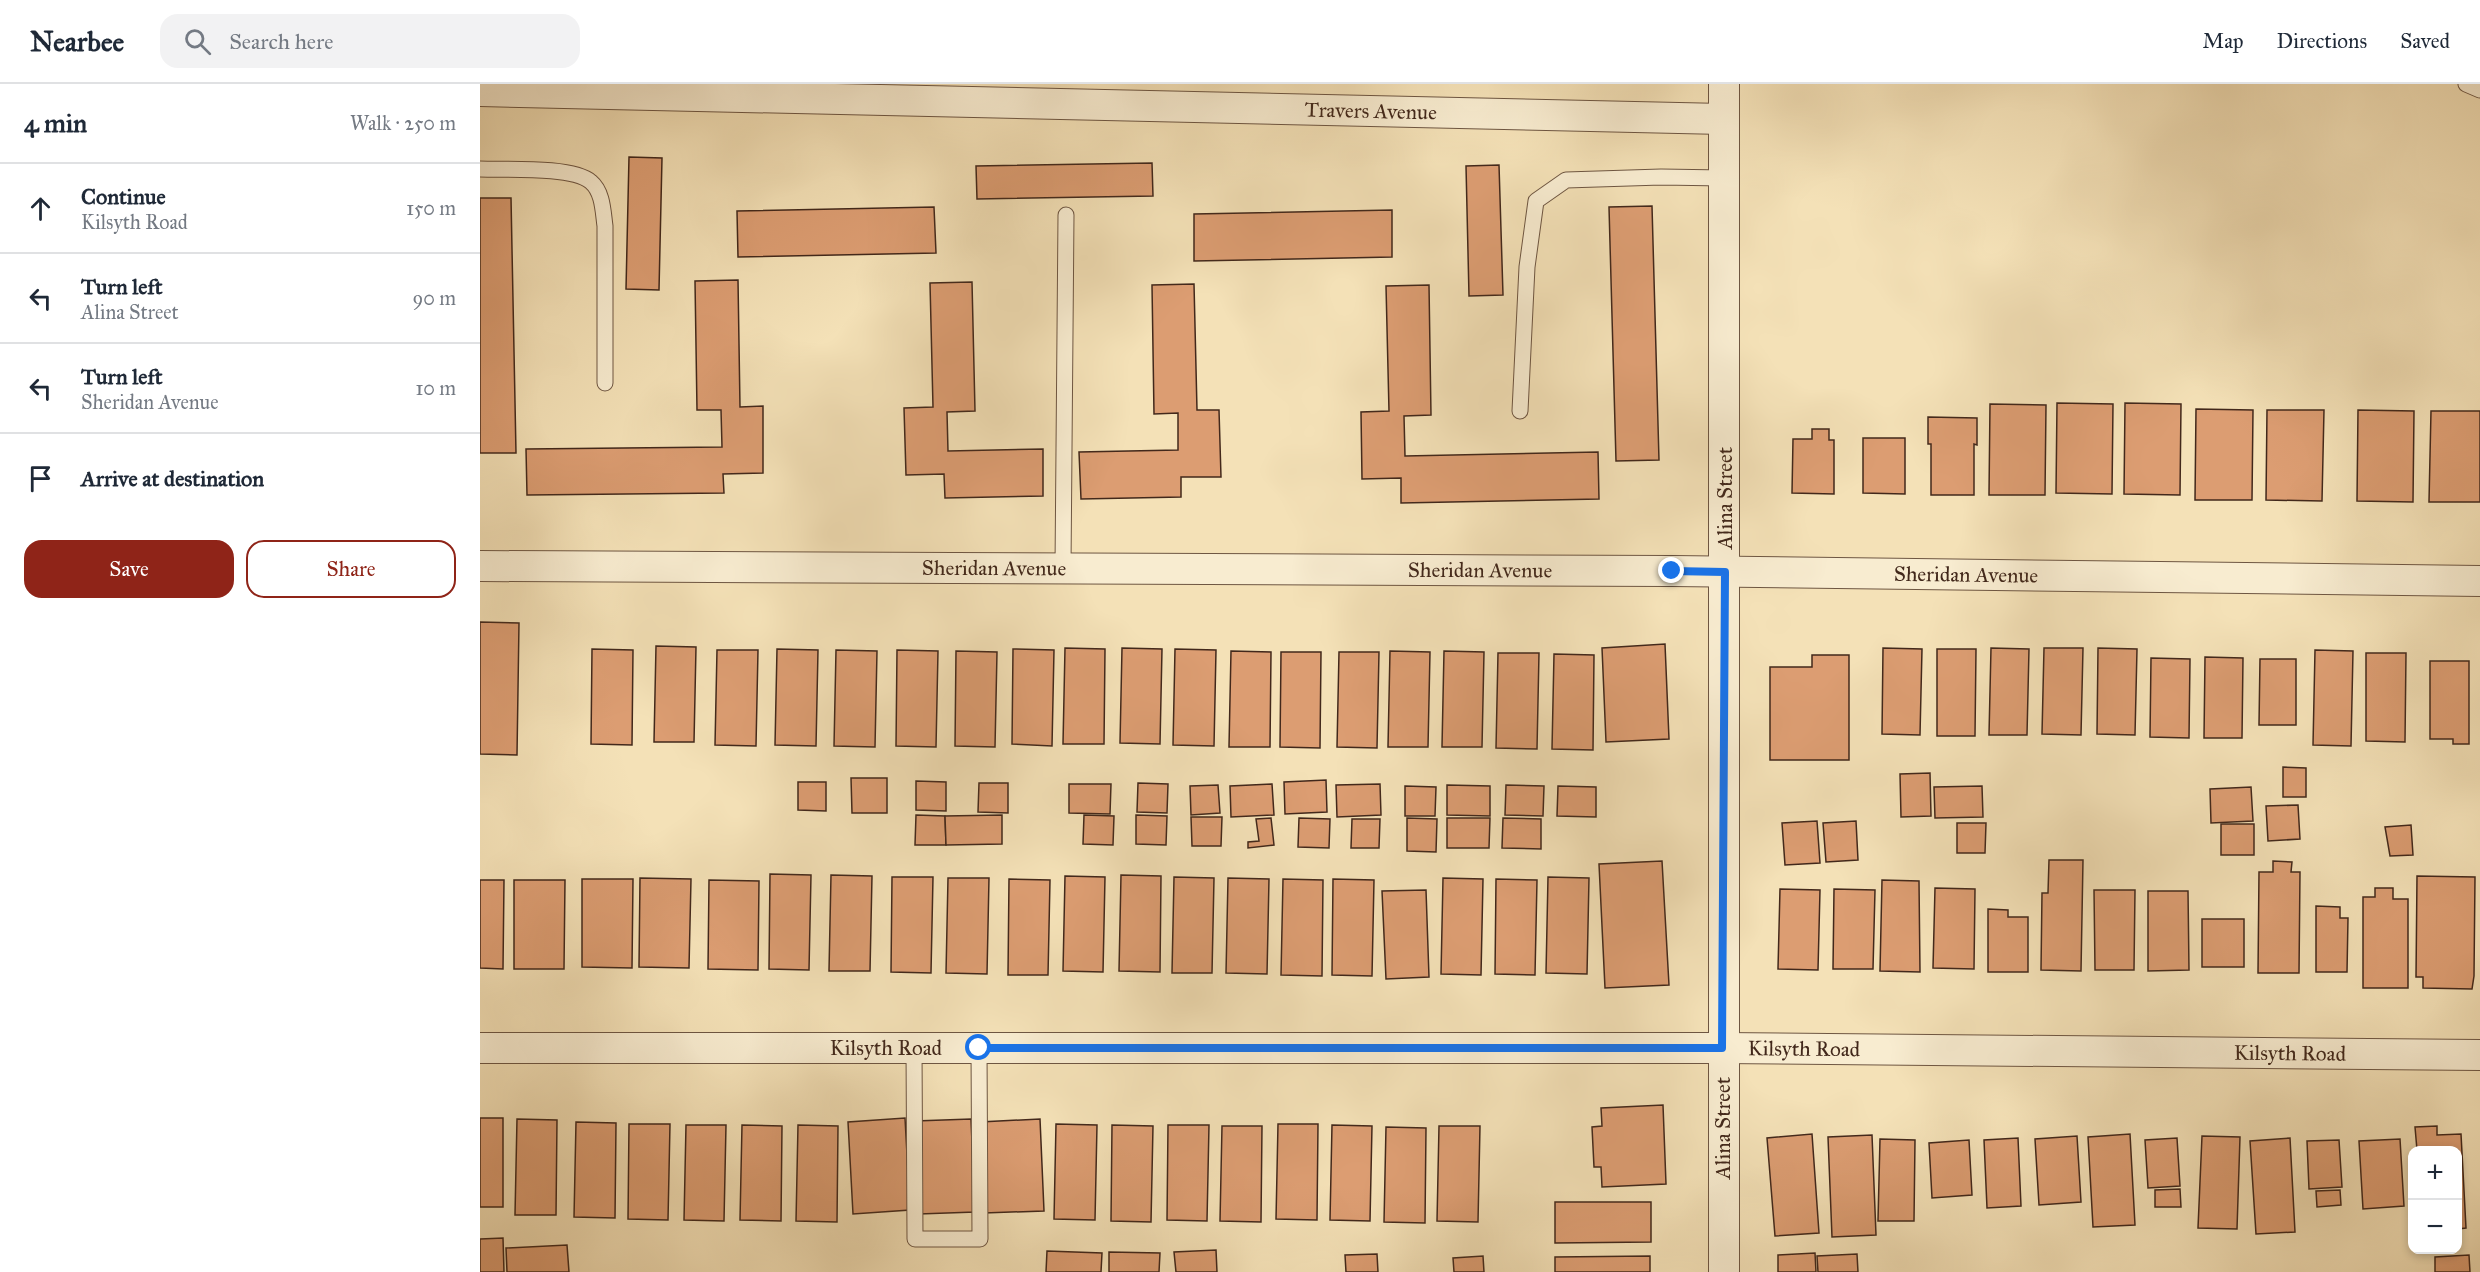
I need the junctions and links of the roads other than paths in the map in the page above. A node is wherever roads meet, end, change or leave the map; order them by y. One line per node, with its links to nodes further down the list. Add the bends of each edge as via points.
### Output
1 (1724, 84): 6 (street, Alina Street)
2 (2466, 84): 3 (lane)
3 (2480, 90)
4 (480, 92): 5 (street, Travers Avenue)
5 (1016, 94): 6 (street, Travers Avenue)
6 (1723, 118): 8 (street, Alina Street)
7 (480, 169): 10 (lane, via 568,173 591,182 602,201 605,226)
8 (1724, 178): 11 (lane, via 1566,180 1536,201 1527,267); 14 (street, Alina Street)
9 (1066, 215): 13 (lane)
10 (605, 383)
11 (1520, 411)
12 (480, 566): 13 (street, Sheridan Avenue)
13 (1063, 567): 14 (street, Sheridan Avenue)
14 (1725, 572): 15 (street, Sheridan Avenue); 19 (street, Alina Street)
15 (2480, 581)
16 (480, 1048): 17 (street, Kilsyth Road)
17 (914, 1048): 18 (street, Kilsyth Road); 18 (lane, via 915,1239 980,1239)
18 (979, 1048): 19 (street, Kilsyth Road)
19 (1722, 1048): 20 (street, Kilsyth Road); 21 (street, Alina Street)
20 (2480, 1055)
21 (1724, 1272)

